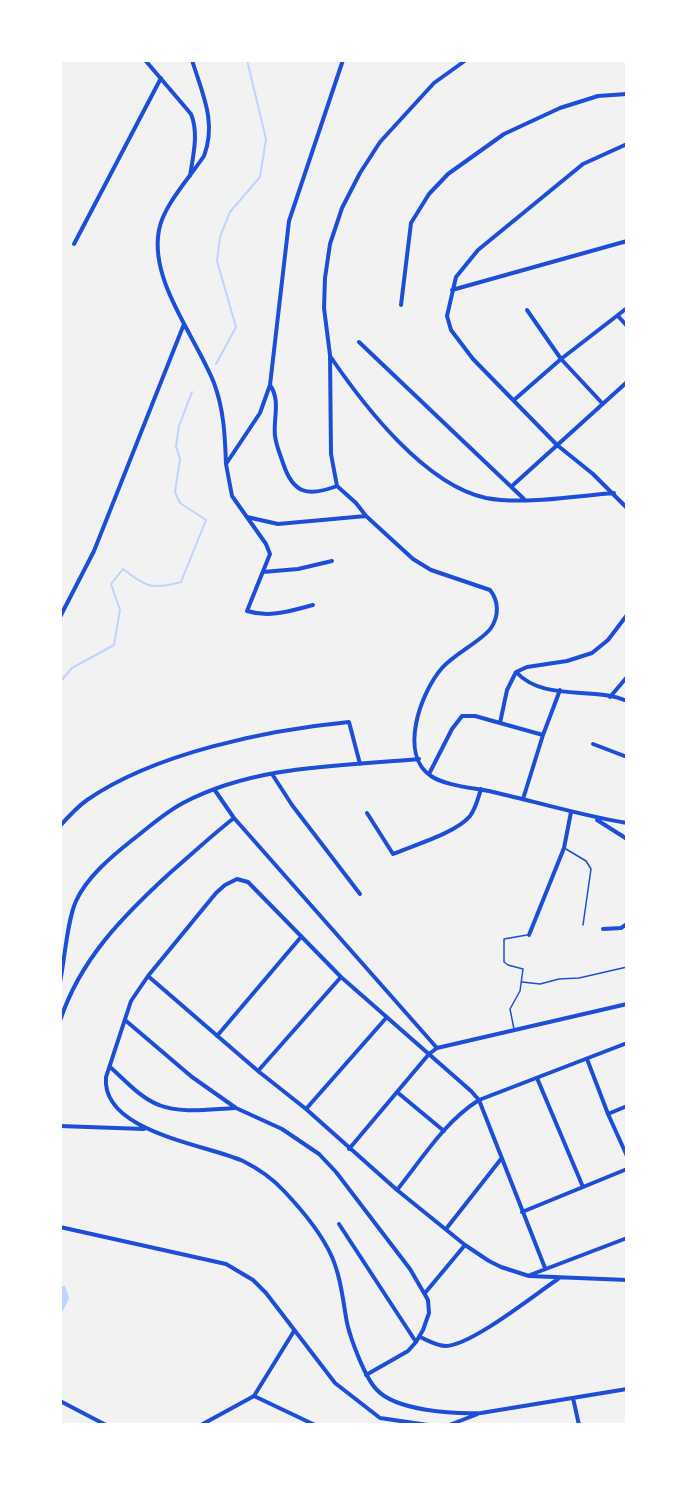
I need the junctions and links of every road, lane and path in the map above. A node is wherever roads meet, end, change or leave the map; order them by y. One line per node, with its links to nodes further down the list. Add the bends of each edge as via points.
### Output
1 (145, 60): 5 (street)
2 (192, 60): 8 (street, via 211,128 204,156)
3 (342, 60): 22 (street, via 289,221)
4 (466, 60): 19 (street, via 434,82 394,126 360,173 342,208 330,244 325,278)
5 (161, 78): 8 (street, via 194,122); 10 (street)
6 (627, 94): 12 (street, via 598,96 560,108 504,134 448,174 429,194 411,223)
7 (627, 144): 11 (street, via 583,164 529,207 463,266)
8 (190, 177): 16 (street, via 162,221 157,251)
9 (627, 241): 11 (street)
10 (74, 244)
11 (452, 290): 23 (street, via 447,316 451,330 473,359)
12 (400, 305)
13 (627, 308): 15 (street)
14 (527, 310): 20 (street)
15 (618, 316): 17 (street); 20 (street)
16 (184, 324): 26 (street, via 220,400); 38 (street, via 94,550)
17 (627, 326)
18 (359, 342): 28 (street)
19 (330, 356): 27 (street, via 331,454); 30 (street, via 360,398 426,468 443,480 487,498)
20 (561, 359): 23 (street); 24 (street)
21 (627, 382): 24 (street)
22 (270, 385): 26 (street, via 260,413); 27 (street, via 276,397 277,447 291,483 308,492)
23 (514, 400): 25 (street)
24 (602, 403): 25 (street)
25 (557, 446): 28 (street); 29 (street)
26 (226, 464): 33 (street, via 231,496)
27 (337, 486): 32 (street)
28 (512, 486): 30 (street)
29 (614, 493): 30 (street); 31 (street)
30 (524, 500)
31 (627, 508)
32 (366, 516): 33 (street, via 278,524); 50 (street, via 413,559 431,570 485,587 496,602 495,622 489,631 453,656 423,700 414,735)
33 (247, 517): 35 (street, via 269,550)
34 (332, 561): 35 (street)
35 (263, 572): 36 (street, via 246,610 281,614)
36 (313, 605)
37 (627, 615): 39 (street)
38 (60, 617)
39 (621, 623): 40 (street); 41 (street, via 592,653)
40 (627, 627)
41 (516, 672): 43 (street, via 533,685); 46 (street, via 507,690)
42 (627, 677): 44 (street)
43 (560, 690): 44 (street); 47 (street)
44 (610, 697): 45 (street)
45 (627, 701)
46 (500, 723): 47 (street); 53 (street, via 462,716)
47 (543, 735): 56 (street)
48 (593, 744): 49 (street)
49 (627, 757)
50 (419, 759): 51 (street); 53 (street)
51 (360, 764): 52 (street); 62 (street, via 349,722 259,736 180,757 126,777 85,801)
52 (271, 774): 54 (street); 65 (street)
53 (429, 774): 55 (street, via 442,781)
54 (214, 789): 59 (street); 74 (street, via 165,814 114,855 91,880 75,904)
55 (481, 789): 56 (street); 58 (street, via 465,821 393,854)
56 (523, 799): 57 (street)
57 (571, 812): 60 (street); 64 (street)
58 (367, 813)
59 (234, 818): 79 (street, via 111,932 74,984); 83 (street)
60 (594, 818): 61 (street); 63 (street)
61 (627, 823)
62 (60, 826)
63 (627, 837)
64 (564, 848): 67 (lane, via 586,861 591,869); 69 (street)
65 (360, 894)
66 (627, 924): 68 (street)
67 (583, 925)
68 (603, 929)
69 (529, 934): 75 (lane, via 504,939 504,962 523,969)
70 (301, 937): 72 (street, via 248,882 233,880 216,893); 73 (street); 81 (street)
71 (627, 967): 75 (lane, via 540,984)
72 (147, 976): 78 (street, via 131,1001); 81 (street)
73 (341, 977): 77 (street); 87 (street)
74 (60, 982)
75 (521, 982): 80 (lane, via 510,1008)
76 (627, 1004): 80 (street)
77 (387, 1017): 84 (street); 93 (street)
78 (125, 1020): 86 (street); 92 (street, via 192,1077)
79 (60, 1021)
80 (514, 1030): 83 (street)
81 (217, 1036): 87 (street)
82 (627, 1043): 85 (street)
83 (437, 1048): 84 (street)
84 (429, 1054): 89 (street); 90 (street)
85 (587, 1059): 88 (street); 94 (street)
86 (110, 1067): 92 (street, via 158,1105); 96 (street, via 107,1095 120,1112)
87 (258, 1071): 93 (street)
88 (537, 1078): 90 (street); 102 (street)
89 (397, 1092): 97 (street); 98 (street)
90 (479, 1100): 97 (street); 100 (street)
91 (627, 1106): 94 (street)
92 (236, 1108): 114 (street, via 282,1129 319,1154)
93 (306, 1109): 98 (street)
94 (608, 1114): 99 (street)
95 (60, 1126): 96 (street)
96 (148, 1129): 118 (street, via 243,1161 282,1188 320,1234 332,1257 348,1325)
97 (444, 1131): 103 (street)
98 (349, 1149): 103 (street)
99 (627, 1156)
100 (501, 1159): 104 (street); 107 (street)
101 (627, 1169): 102 (street)
102 (583, 1187): 104 (street)
103 (397, 1190): 107 (street)
104 (522, 1212): 110 (street)
105 (339, 1224): 117 (street)
106 (60, 1227): 115 (street, via 226,1264 253,1280)
107 (445, 1229): 109 (street)
108 (627, 1238): 110 (street)
109 (465, 1245): 111 (street, via 501,1267); 114 (street)
110 (545, 1268): 111 (street)
111 (529, 1276): 112 (street)
112 (559, 1278): 113 (street); 116 (street, via 473,1338 445,1346)
113 (627, 1280)
114 (425, 1293): 116 (street, via 429,1313)
115 (294, 1331): 120 (street); 127 (street, via 335,1383 380,1418)
116 (420, 1337): 117 (street)
117 (416, 1342): 118 (street, via 399,1358)
118 (366, 1375): 123 (street, via 388,1399 438,1412)
119 (626, 1389): 121 (street)
120 (254, 1396): 125 (street); 126 (street)
121 (573, 1398): 123 (street); 129 (street)
122 (60, 1401): 124 (street)
123 (481, 1413): 128 (street)
124 (106, 1425)
125 (201, 1425)
126 (315, 1425)
127 (428, 1425)
128 (449, 1425)
129 (579, 1425)

